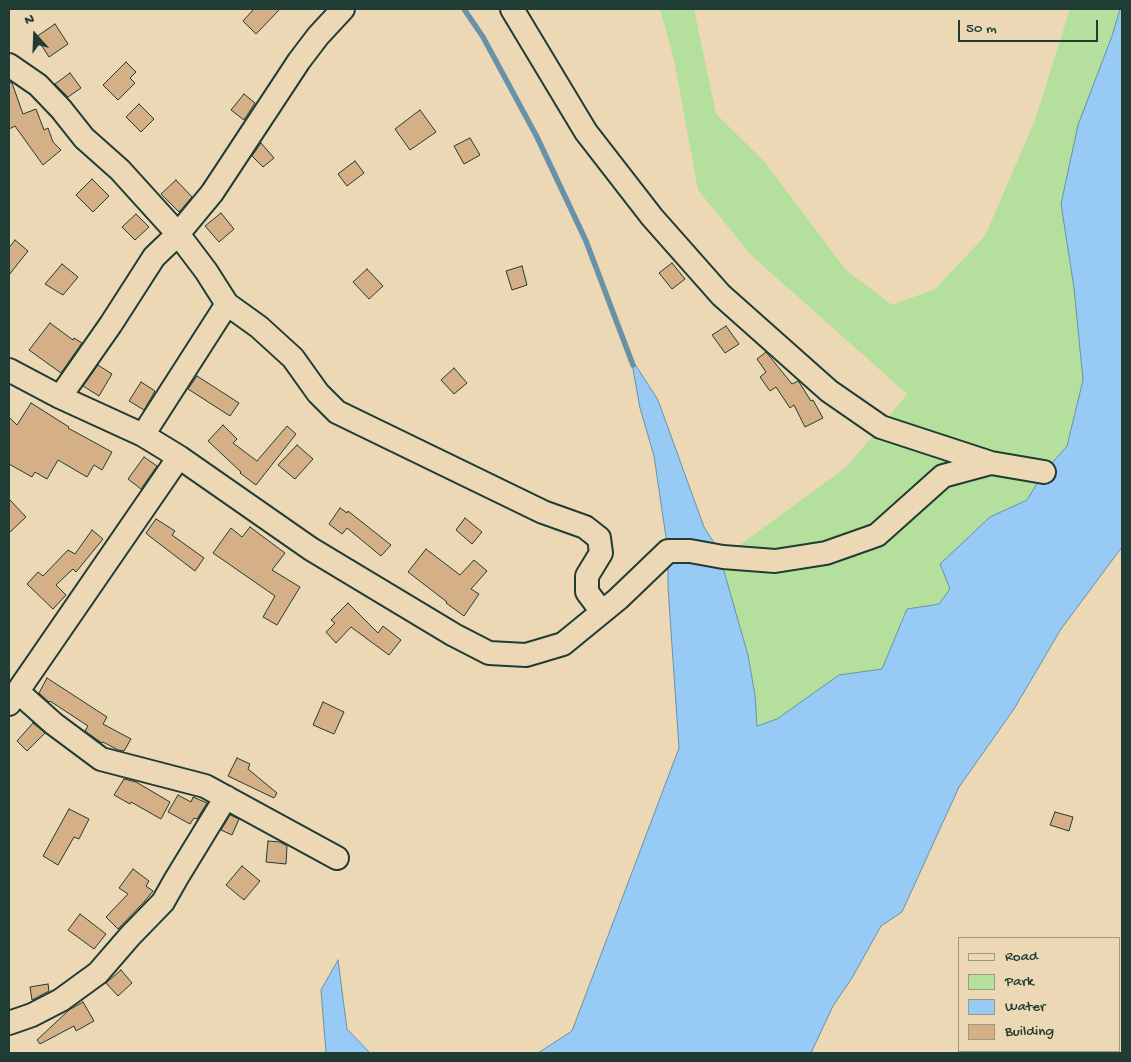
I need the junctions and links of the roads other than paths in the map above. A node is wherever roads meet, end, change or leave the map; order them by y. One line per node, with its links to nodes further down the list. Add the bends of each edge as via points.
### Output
1 (343, 9): 4 (street, via 299,61 212,193)
2 (512, 9): 10 (street, via 586,132 652,217 721,295 829,390 881,427)
3 (9, 65): 4 (street, via 38,85 84,138 120,170)
4 (178, 234): 5 (street); 7 (street, via 154,257)
5 (227, 304): 8 (street); 12 (street, via 293,358 318,393 337,412 543,512 592,532 599,538 601,554 587,576 587,592)
6 (9, 370): 7 (street)
7 (60, 397): 8 (street)
8 (143, 435): 9 (street)
9 (179, 458): 12 (street, via 311,549 489,653 526,655 563,644); 13 (street)
10 (991, 463): 11 (street); 12 (street, via 943,476 877,536 826,553 775,561 668,551)
11 (1044, 472)
12 (602, 612)
13 (13, 698): 14 (street, via 101,759 205,786)
14 (226, 797): 15 (street); 16 (street, via 163,902 98,973 61,1000)
15 (337, 858)
16 (9, 1023)

